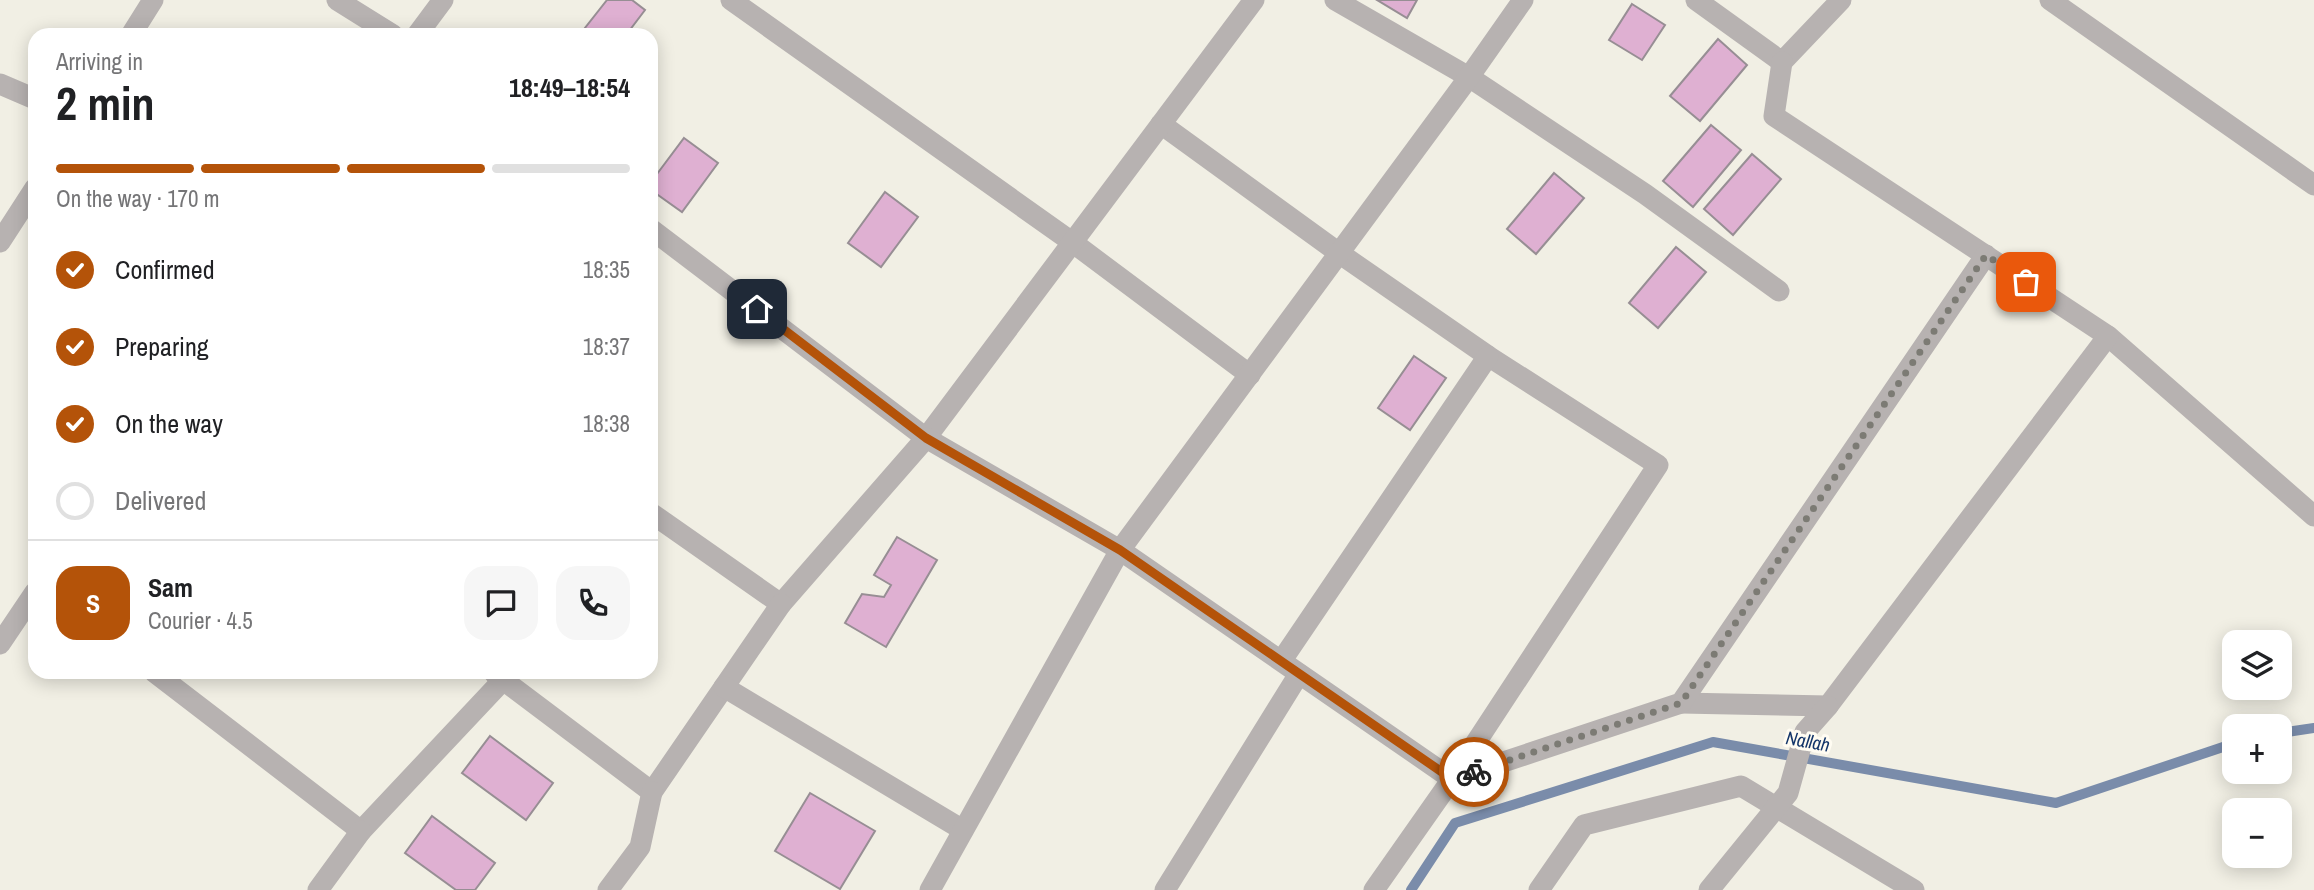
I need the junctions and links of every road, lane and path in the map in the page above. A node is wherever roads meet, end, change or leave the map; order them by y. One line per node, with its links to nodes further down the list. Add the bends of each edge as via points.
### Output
1 (153, 0): 11 (street)
2 (337, 0): 12 (street)
3 (443, 0): 13 (street)
4 (731, 0): 23 (street)
5 (1254, 0): 18 (street)
6 (1335, 0): 15 (street)
7 (1523, 0): 15 (street)
8 (1696, 0): 14 (street)
9 (1841, 0): 14 (street)
10 (2050, 0): 19 (street)
11 (135, 28)
12 (382, 28)
13 (422, 28)
14 (1782, 62): 25 (street, via 1774,116)
15 (1469, 77): 24 (street); 26 (street)
16 (0, 84): 17 (street)
17 (28, 96)
18 (1161, 124): 23 (street); 24 (street)
19 (2314, 185)
20 (28, 199): 22 (street)
21 (658, 234): 30 (street)
22 (0, 242)
23 (1072, 242): 29 (street); 30 (street)
24 (1339, 253): 28 (street); 29 (street)
25 (1986, 255): 27 (street); 43 (street)
26 (1779, 291)
27 (2108, 336): 31 (street); 44 (street)
28 (1488, 356): 37 (street); 45 (street, via 1658,465)
29 (1250, 374): 33 (street)
30 (926, 438): 33 (street); 35 (street)
31 (2314, 516)
32 (658, 518): 35 (street)
33 (1120, 550): 37 (street); 48 (street)
34 (28, 602): 36 (street)
35 (781, 604): 42 (street)
36 (0, 644)
37 (1282, 660): 38 (street)
38 (1299, 674): 45 (street); 53 (street)
39 (163, 679): 49 (street)
40 (495, 679): 49 (street)
41 (502, 679): 46 (street)
42 (724, 687): 46 (street); 48 (street)
43 (1681, 703): 44 (street); 45 (street)
44 (1828, 706): 47 (street, via 1805,732)
45 (1452, 779): 54 (street)
46 (652, 792): 51 (street, via 640,847)
47 (1782, 799): 55 (street, via 1741,786 1584,825); 56 (street); 57 (street)
48 (963, 830): 52 (street)
49 (361, 831): 50 (street)
50 (318, 890)
51 (608, 890)
52 (930, 890)
53 (1165, 890)
54 (1374, 890)
55 (1539, 890)
56 (1709, 890)
57 (1914, 890)

